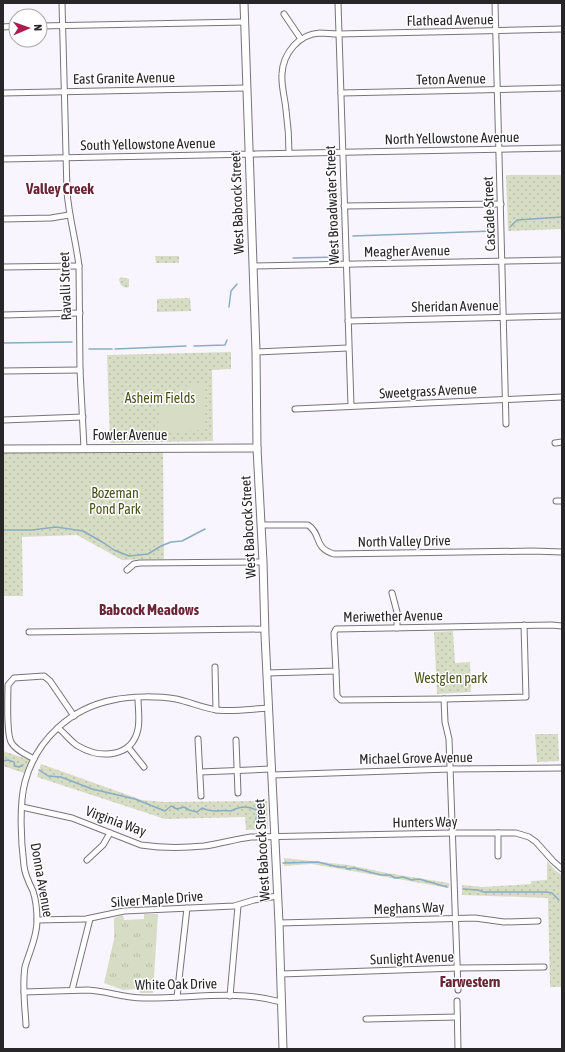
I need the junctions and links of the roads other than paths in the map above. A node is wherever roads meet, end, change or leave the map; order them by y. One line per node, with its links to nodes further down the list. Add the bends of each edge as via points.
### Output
1 (62, 3): 7 (street, Ravalli Street)
2 (244, 3): 6 (street, West Babcock Street)
3 (338, 3): 11 (street, West Broadwater Street)
4 (494, 3): 10 (street, Cascade Street)
5 (284, 14): 12 (street)
6 (245, 22): 7 (street); 13 (street, West Babcock Street)
7 (62, 25): 8 (street); 16 (street, Ravalli Street)
8 (48, 26)
9 (562, 29): 10 (street, Flathead Avenue)
10 (496, 32): 11 (street, Flathead Avenue); 15 (street, Cascade Street)
11 (338, 34): 12 (street, Flathead Avenue, via 319,33); 18 (street, West Broadwater Street)
12 (302, 39): 22 (street, via 292,47 282,73)
13 (246, 88): 16 (street, East Granite Avenue); 23 (street, West Babcock Street)
14 (562, 88): 15 (street, Teton Avenue)
15 (497, 90): 18 (street, Teton Avenue); 20 (street, Cascade Street)
16 (63, 92): 17 (street, East Granite Avenue); 24 (street, Ravalli Street)
17 (3, 93)
18 (341, 93): 21 (street, West Broadwater Street)
19 (562, 148): 20 (street, North Yellowstone Avenue)
20 (499, 150): 21 (street, North Yellowstone Avenue); 26 (street, Cascade Street)
21 (342, 152): 22 (street, South Yellowstone Avenue); 27 (street, West Broadwater Street)
22 (289, 153): 23 (street, South Yellowstone Avenue)
23 (248, 154): 24 (street, South Yellowstone Avenue); 34 (street, West Babcock Street)
24 (66, 158): 25 (street, South Yellowstone Avenue); 28 (street, Ravalli Street)
25 (3, 160)
26 (501, 204): 27 (street); 31 (street, Cascade Street)
27 (344, 206): 32 (street, West Broadwater Street)
28 (69, 215): 29 (street); 33 (street, Ravalli Street)
29 (3, 219)
30 (562, 260): 31 (street, Meagher Avenue)
31 (502, 261): 32 (street, Meagher Avenue); 39 (street, Cascade Street)
32 (346, 264): 34 (street, Meagher Avenue); 40 (street, West Broadwater Street)
33 (79, 266): 35 (street); 36 (street, Ravalli Street)
34 (253, 266): 42 (street, West Babcock Street)
35 (3, 267)
36 (80, 313): 37 (street); 43 (street, Ravalli Street)
37 (3, 315)
38 (562, 316): 39 (street, Sheridan Avenue)
39 (503, 317): 40 (street, Sheridan Avenue); 46 (street, Cascade Street)
40 (348, 320): 41 (street, West Broadwater Street)
41 (348, 348): 42 (street); 47 (street, West Broadwater Street)
42 (256, 352): 55 (street, West Babcock Street)
43 (80, 370): 44 (street); 49 (street, Ravalli Street)
44 (3, 371)
45 (562, 397): 46 (street, Sweetgrass Avenue)
46 (505, 399): 47 (street, Sweetgrass Avenue); 51 (street, Cascade Street)
47 (351, 406): 48 (street, Sweetgrass Avenue)
48 (295, 409)
49 (83, 417): 50 (street); 54 (street, Ravalli Street)
50 (3, 420)
51 (506, 424)
52 (562, 442): 53 (street)
53 (555, 443)
54 (84, 448): 55 (street, Fowler Avenue); 56 (street, Fowler Avenue)
55 (257, 448): 57 (street, West Babcock Street)
56 (3, 449)
57 (261, 525): 58 (street, North Valley Drive, via 308,525 320,547 334,554); 59 (street, West Babcock Street)
58 (562, 552)
59 (263, 562): 60 (street, via 140,563); 65 (street, West Babcock Street)
60 (127, 570)
61 (392, 593): 64 (street, via 397,612)
62 (524, 625): 63 (street, Meriwether Avenue); 64 (street, Meriwether Avenue); 71 (street, via 526,697)
63 (562, 626)
64 (397, 628): 68 (street, Meriwether Avenue, via 336,629)
65 (264, 629): 66 (street); 69 (street, West Babcock Street)
66 (29, 632)
67 (215, 667): 73 (street)
68 (336, 671): 69 (street); 71 (street, via 337,696 341,700)
69 (266, 673): 72 (street, West Babcock Street)
70 (138, 698): 73 (street, Donna Avenue, via 175,699); 74 (street, Donna Avenue, via 95,704); 78 (street, via 138,728)
71 (444, 700): 82 (street)
72 (268, 708): 73 (street, Donna Avenue); 85 (street, West Babcock Street)
73 (216, 710)
74 (74, 716): 75 (street, Donna Avenue); 79 (street, via 50,680 44,676 14,678 8,685 10,742)
75 (58, 728): 78 (street, via 78,746 98,754 115,754); 79 (street, Donna Avenue, via 46,739)
76 (198, 739): 84 (street)
77 (236, 740): 83 (street)
78 (128, 747): 80 (street)
79 (34, 759): 88 (street, Donna Avenue, via 25,781)
80 (144, 767)
81 (562, 768): 82 (street, Michael Grove Avenue)
82 (450, 769): 85 (street, Michael Grove Avenue); 90 (street)
83 (237, 770): 84 (street, Michael Grove Avenue); 85 (street, Michael Grove Avenue); 86 (street)
84 (200, 772): 87 (street)
85 (271, 772): 92 (street, West Babcock Street)
86 (238, 793)
87 (201, 796)
88 (22, 807): 89 (street, Virginia Way, via 72,818); 101 (street, Donna Avenue, via 24,866 34,897)
89 (110, 833): 92 (street, Virginia Way, via 152,847 205,846 235,839); 94 (street, via 103,845)
90 (452, 833): 91 (street, Hunters Way); 92 (street, Hunters Way); 99 (street)
91 (498, 833): 93 (street); 95 (street, Hunters Way, via 516,833 529,837)
92 (275, 836): 96 (street, West Babcock Street)
93 (498, 856)
94 (87, 860)
95 (562, 869)
96 (277, 896): 97 (street, Silver Maple Drive); 103 (street, West Babcock Street)
97 (238, 906): 98 (street, Silver Maple Drive); 110 (street)
98 (187, 908): 100 (street, Silver Maple Drive, via 124,911); 111 (street)
99 (456, 918): 102 (street, Meghans Way, via 485,918 504,922); 103 (street, Meghans Way); 105 (street)
100 (90, 919): 101 (street, Silver Maple Drive); 107 (street)
101 (37, 920): 109 (street, Donna Avenue, via 25,970)
102 (538, 921)
103 (279, 924): 106 (street, West Babcock Street)
104 (544, 967): 105 (street, Sunlight Avenue)
105 (458, 968): 106 (street, Sunlight Avenue); 108 (street)
106 (281, 974): 113 (street, West Babcock Street)
107 (72, 990): 109 (street, White Oak Drive); 111 (street, White Oak Drive, via 98,990 142,998)
108 (458, 990)
109 (24, 992): 116 (street, Donna Avenue)
110 (230, 996): 111 (street, White Oak Drive); 113 (street, White Oak Drive, via 258,997)
111 (177, 997)
112 (457, 1001): 114 (street)
113 (281, 1002): 117 (street, West Babcock Street)
114 (458, 1017): 115 (street); 118 (street)
115 (366, 1019)
116 (26, 1025)
117 (282, 1049)
118 (458, 1049)

